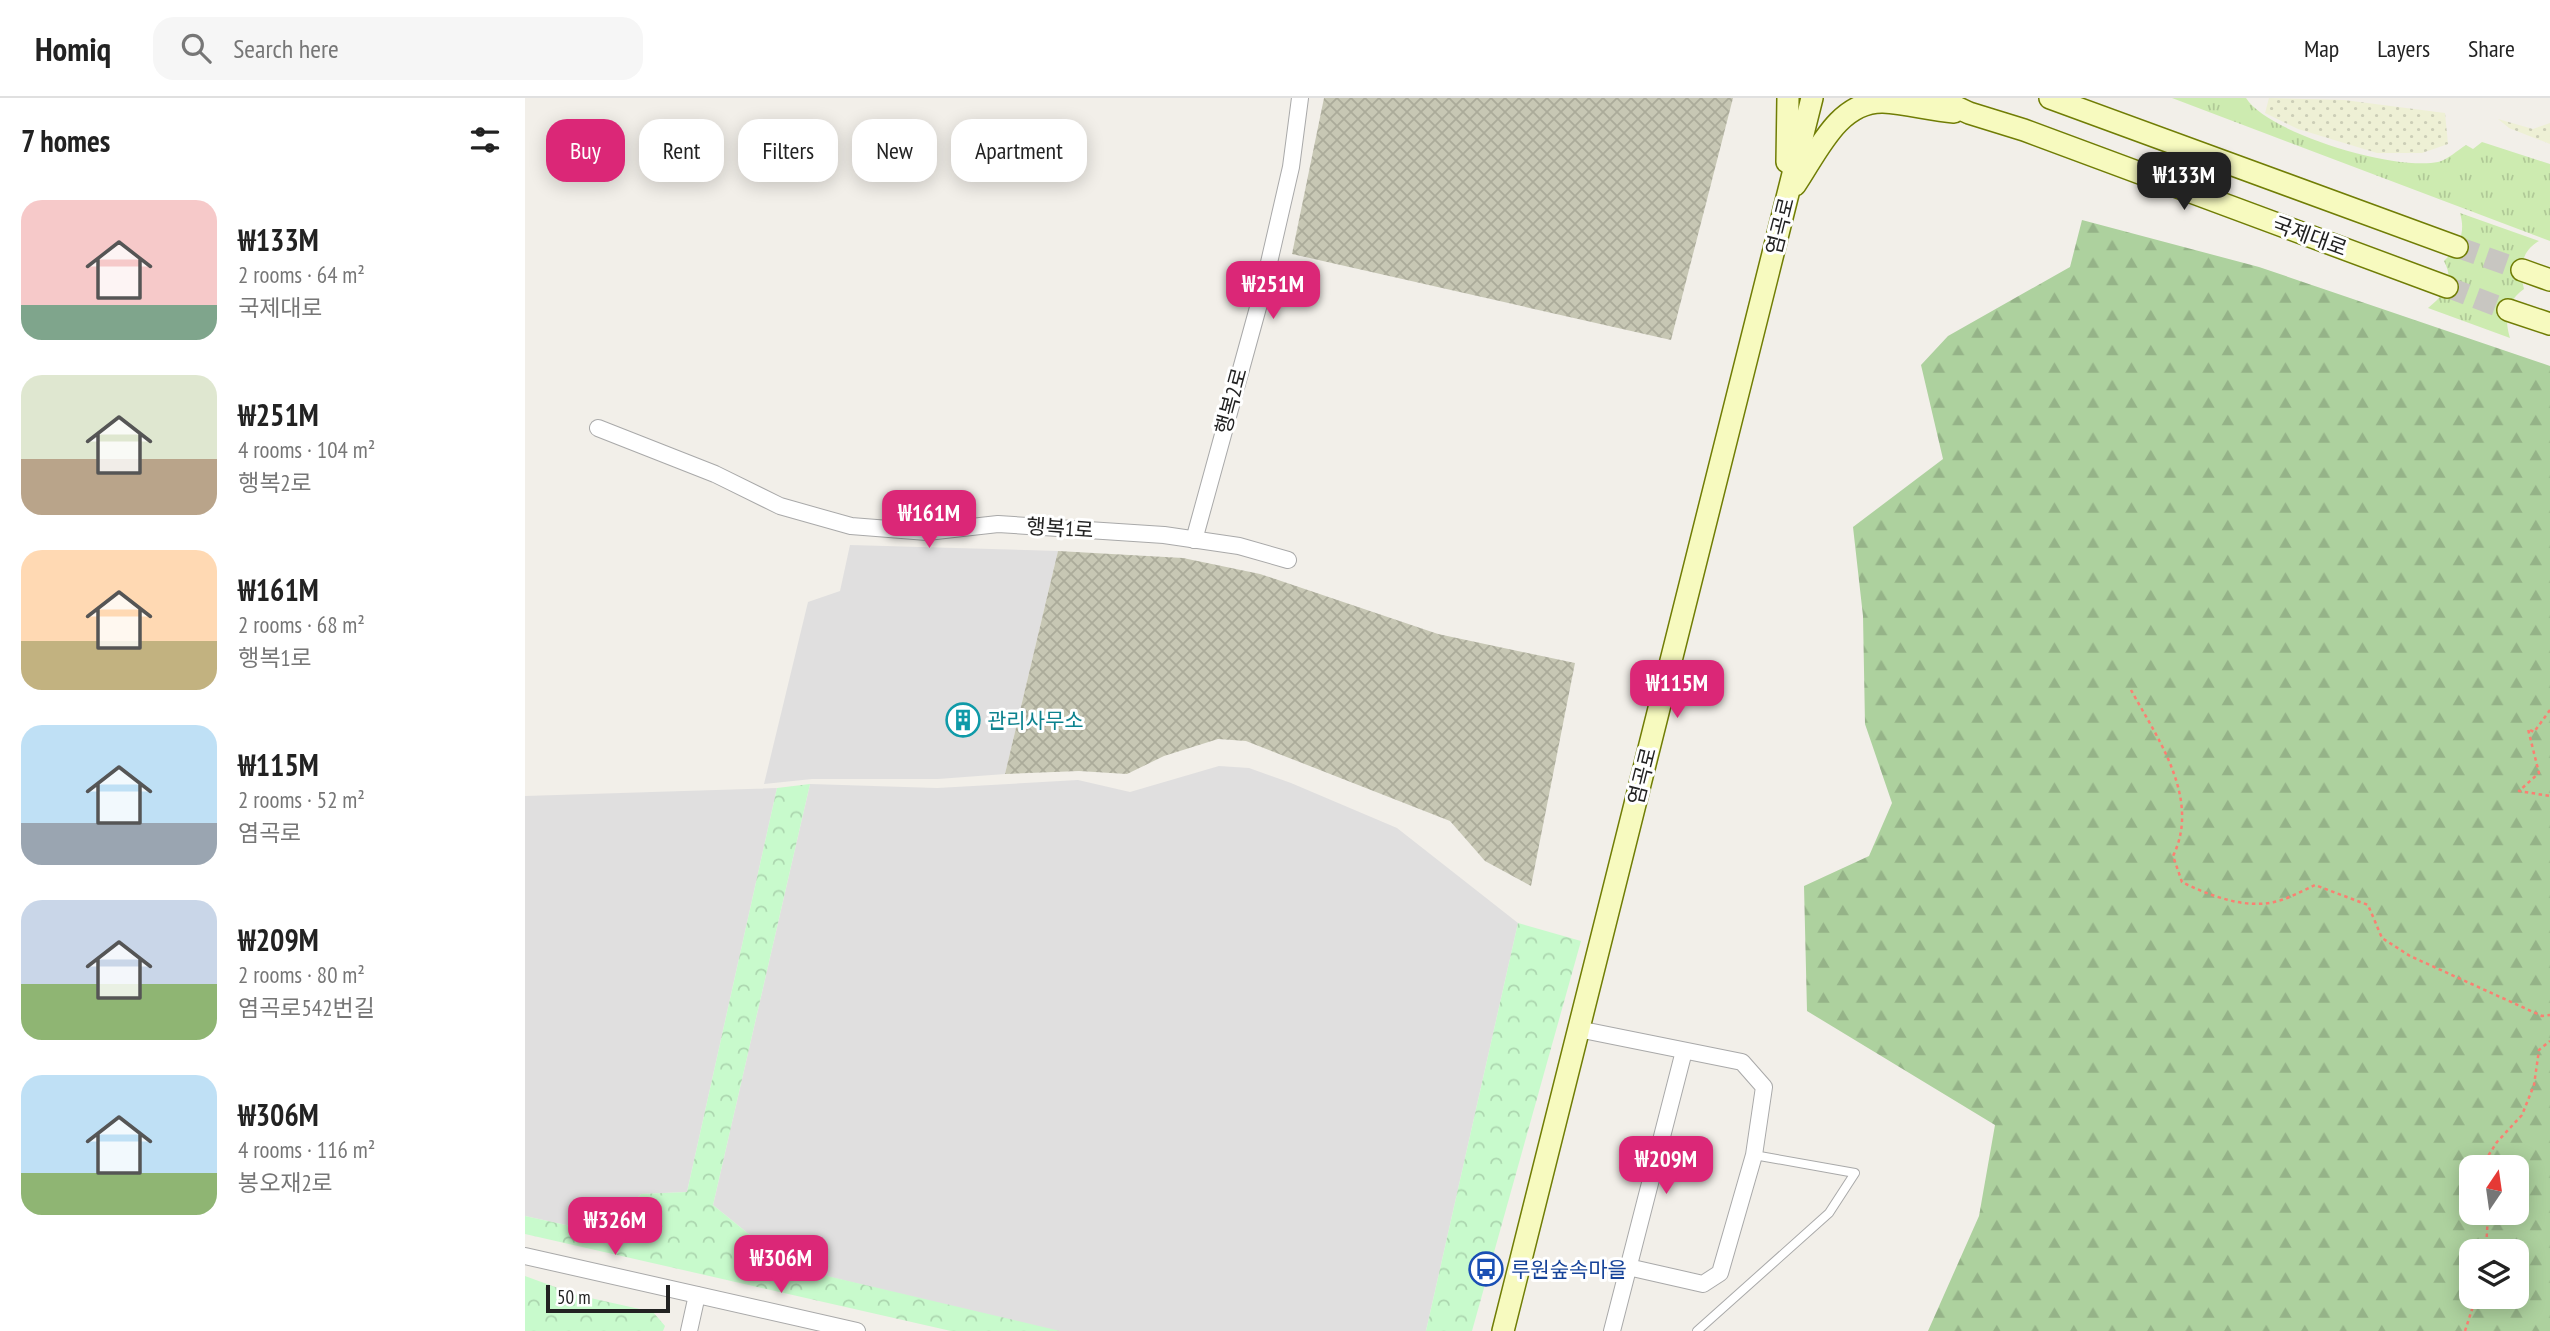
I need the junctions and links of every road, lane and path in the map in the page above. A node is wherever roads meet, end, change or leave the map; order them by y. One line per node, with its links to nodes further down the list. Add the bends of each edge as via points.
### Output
1 (1300, 98): 15 (street, 행복2로, via 1291,167 1265,280)
2 (1788, 98): 7 (main road)
3 (1812, 98): 7 (main road, 염곡로)
4 (1937, 98): 6 (main road, 국제대로)
5 (2050, 98): 8 (main road, 국제대로)
6 (1969, 113): 7 (main road, via 1884,102 1854,109 1838,122); 11 (main road, 국제대로)
7 (1786, 198): 21 (main road, 염곡로)
8 (2456, 247)
9 (2522, 270): 10 (main road)
10 (2550, 280)
11 (2447, 287)
12 (2508, 310): 13 (main road)
13 (2550, 324)
14 (598, 428): 15 (street, 행복1로, via 715,474 780,506 851,526 927,532 998,524)
15 (1194, 540): 16 (street, 행복1로, via 1240,546)
16 (1288, 560)
17 (2131, 690): 20 (path, via 2175,770 2181,839 2173,856 2182,882 2201,892 2248,903 2273,902 2315,885 2368,905 2382,937 2410,956 2542,1016)
18 (2550, 710): 19 (path, via 2534,732 2528,729 2539,773 2519,791)
19 (2550, 796)
20 (2550, 1015)
21 (1578, 1029): 23 (street); 32 (main road, 염곡로)
22 (2550, 1041): 25 (path, via 2539,1050 2534,1085 2522,1115)
23 (1684, 1051): 24 (street, via 1742,1062 1764,1087); 27 (street)
24 (1754, 1155): 27 (street, via 1720,1273 1703,1284); 34 (lane, via 1855,1172 1829,1213)
25 (2489, 1155)
26 (525, 1256): 28 (street)
27 (1628, 1267): 33 (street)
28 (697, 1295): 30 (street); 31 (street)
29 (2472, 1309): 35 (path)
30 (689, 1331)
31 (857, 1331)
32 (1503, 1331)
33 (1612, 1331)
34 (1697, 1331)
35 (2465, 1331)

